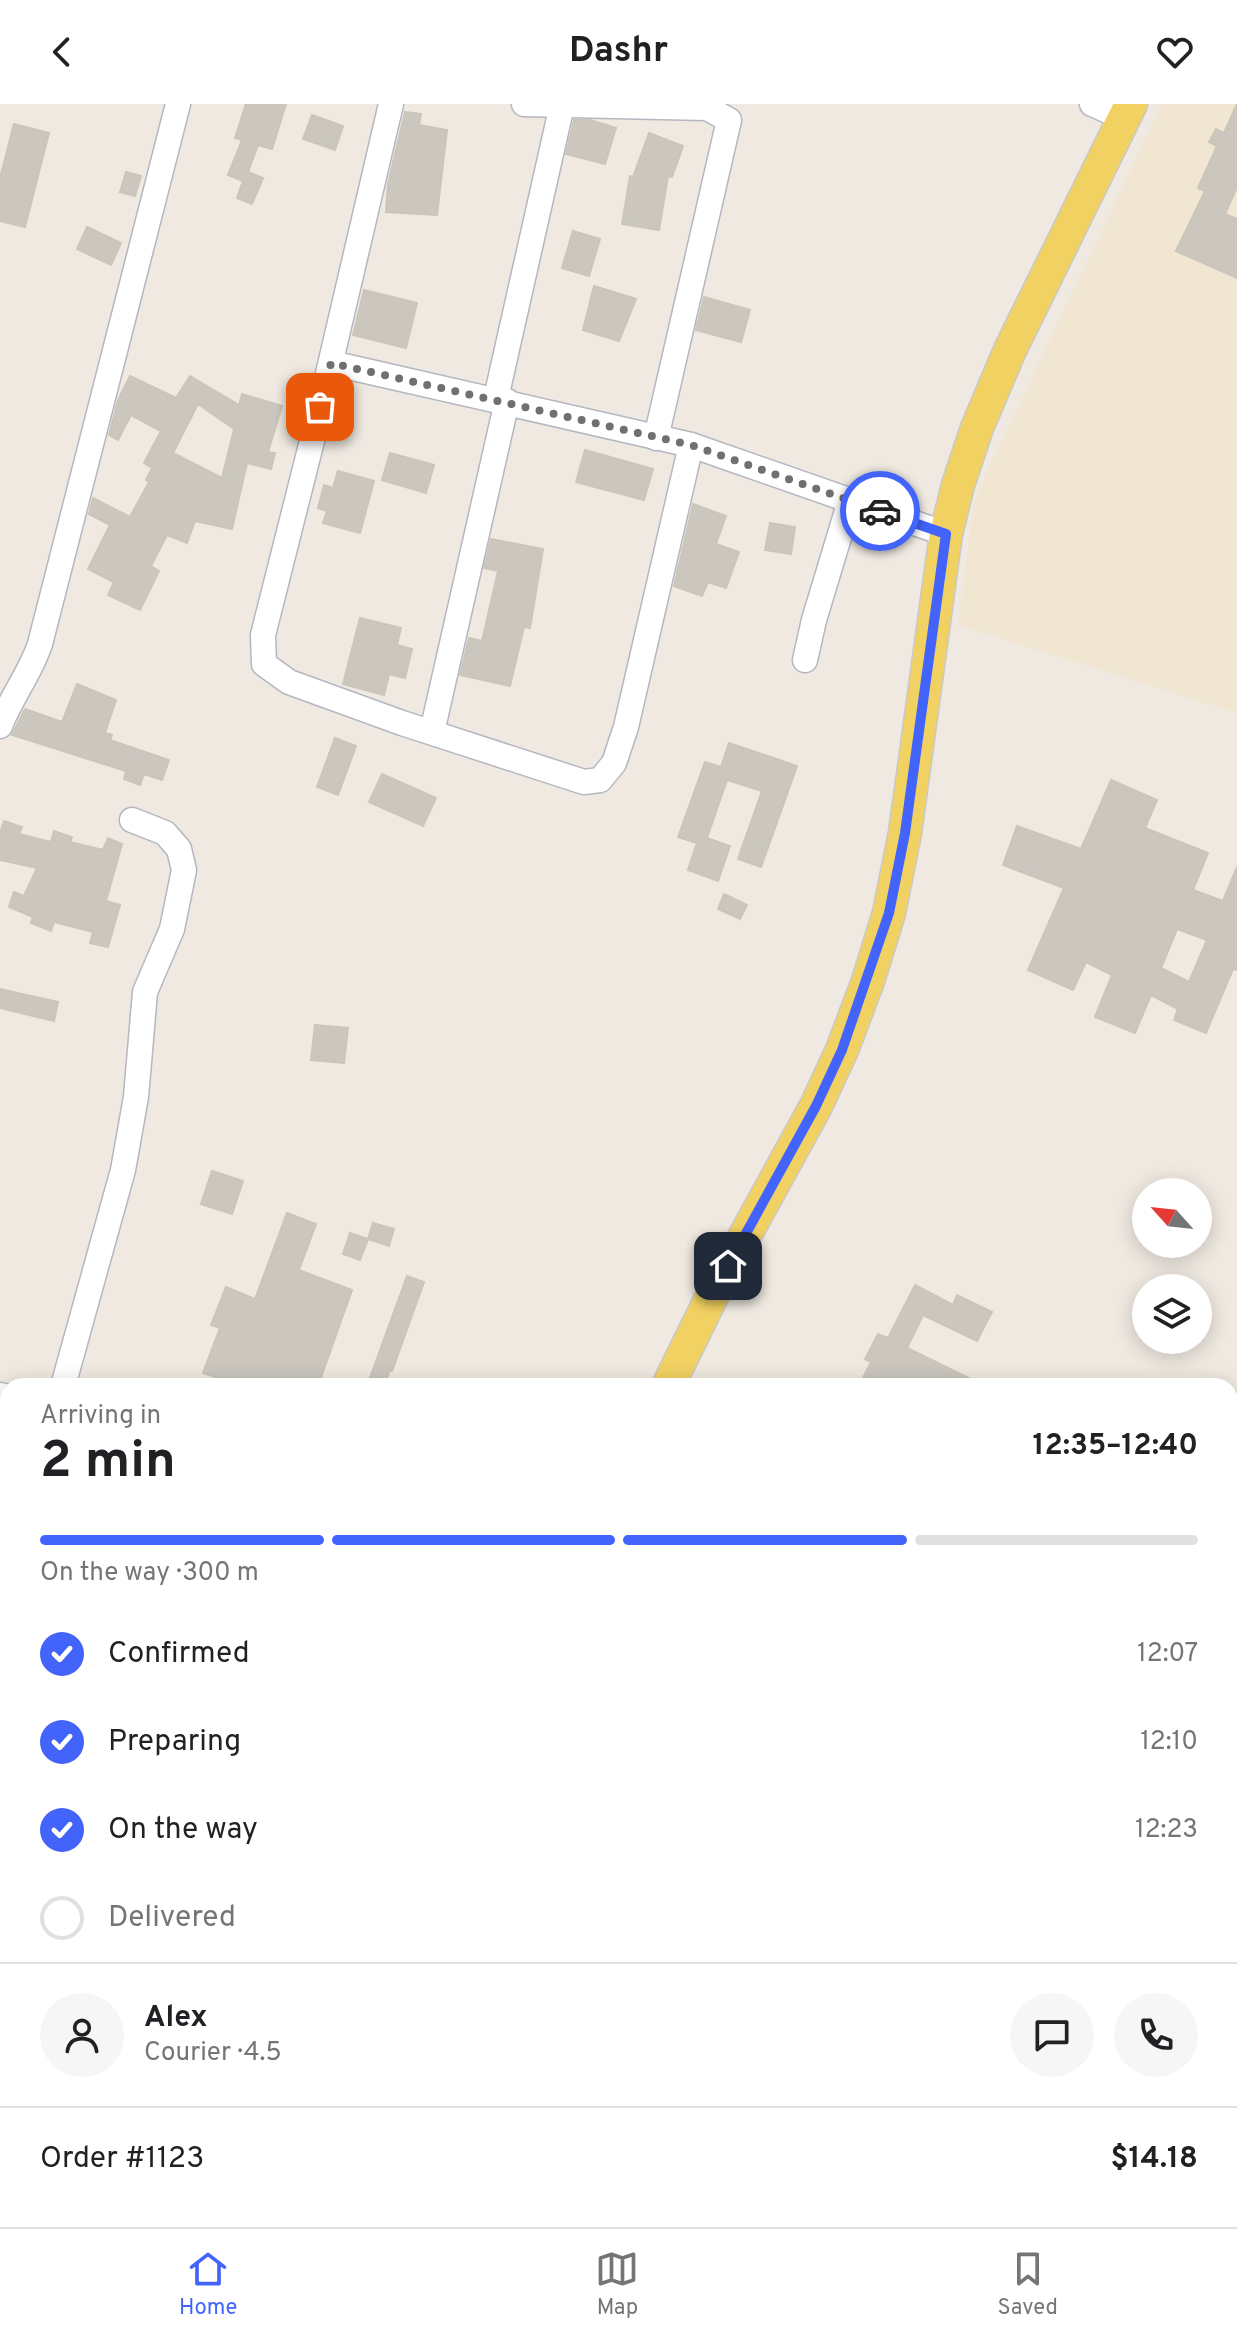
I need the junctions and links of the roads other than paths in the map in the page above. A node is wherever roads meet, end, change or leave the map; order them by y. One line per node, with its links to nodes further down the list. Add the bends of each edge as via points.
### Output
1 (178, 104): 14 (street, via 40,644)
2 (391, 104): 7 (street)
3 (524, 104): 5 (street)
4 (1092, 104): 6 (street)
5 (562, 105): 8 (street); 9 (street, via 707,108 729,120)
6 (1127, 111): 12 (main road, via 999,376 977,428)
7 (331, 363): 8 (street); 15 (street, via 263,635 264,664 289,682)
8 (501, 400): 9 (street); 15 (street)
9 (656, 438): 10 (street)
10 (691, 445): 11 (street); 15 (street, via 626,727 614,763 600,780 584,782)
11 (850, 501): 12 (street); 13 (street)
12 (946, 534): 18 (main road, via 905,833 868,981 816,1106)
13 (805, 660)
14 (0, 726)
15 (432, 732)
16 (132, 820): 17 (street, via 165,833 179,849 184,870 172,929 145,992 123,1170)
17 (65, 1378)
18 (672, 1378)

